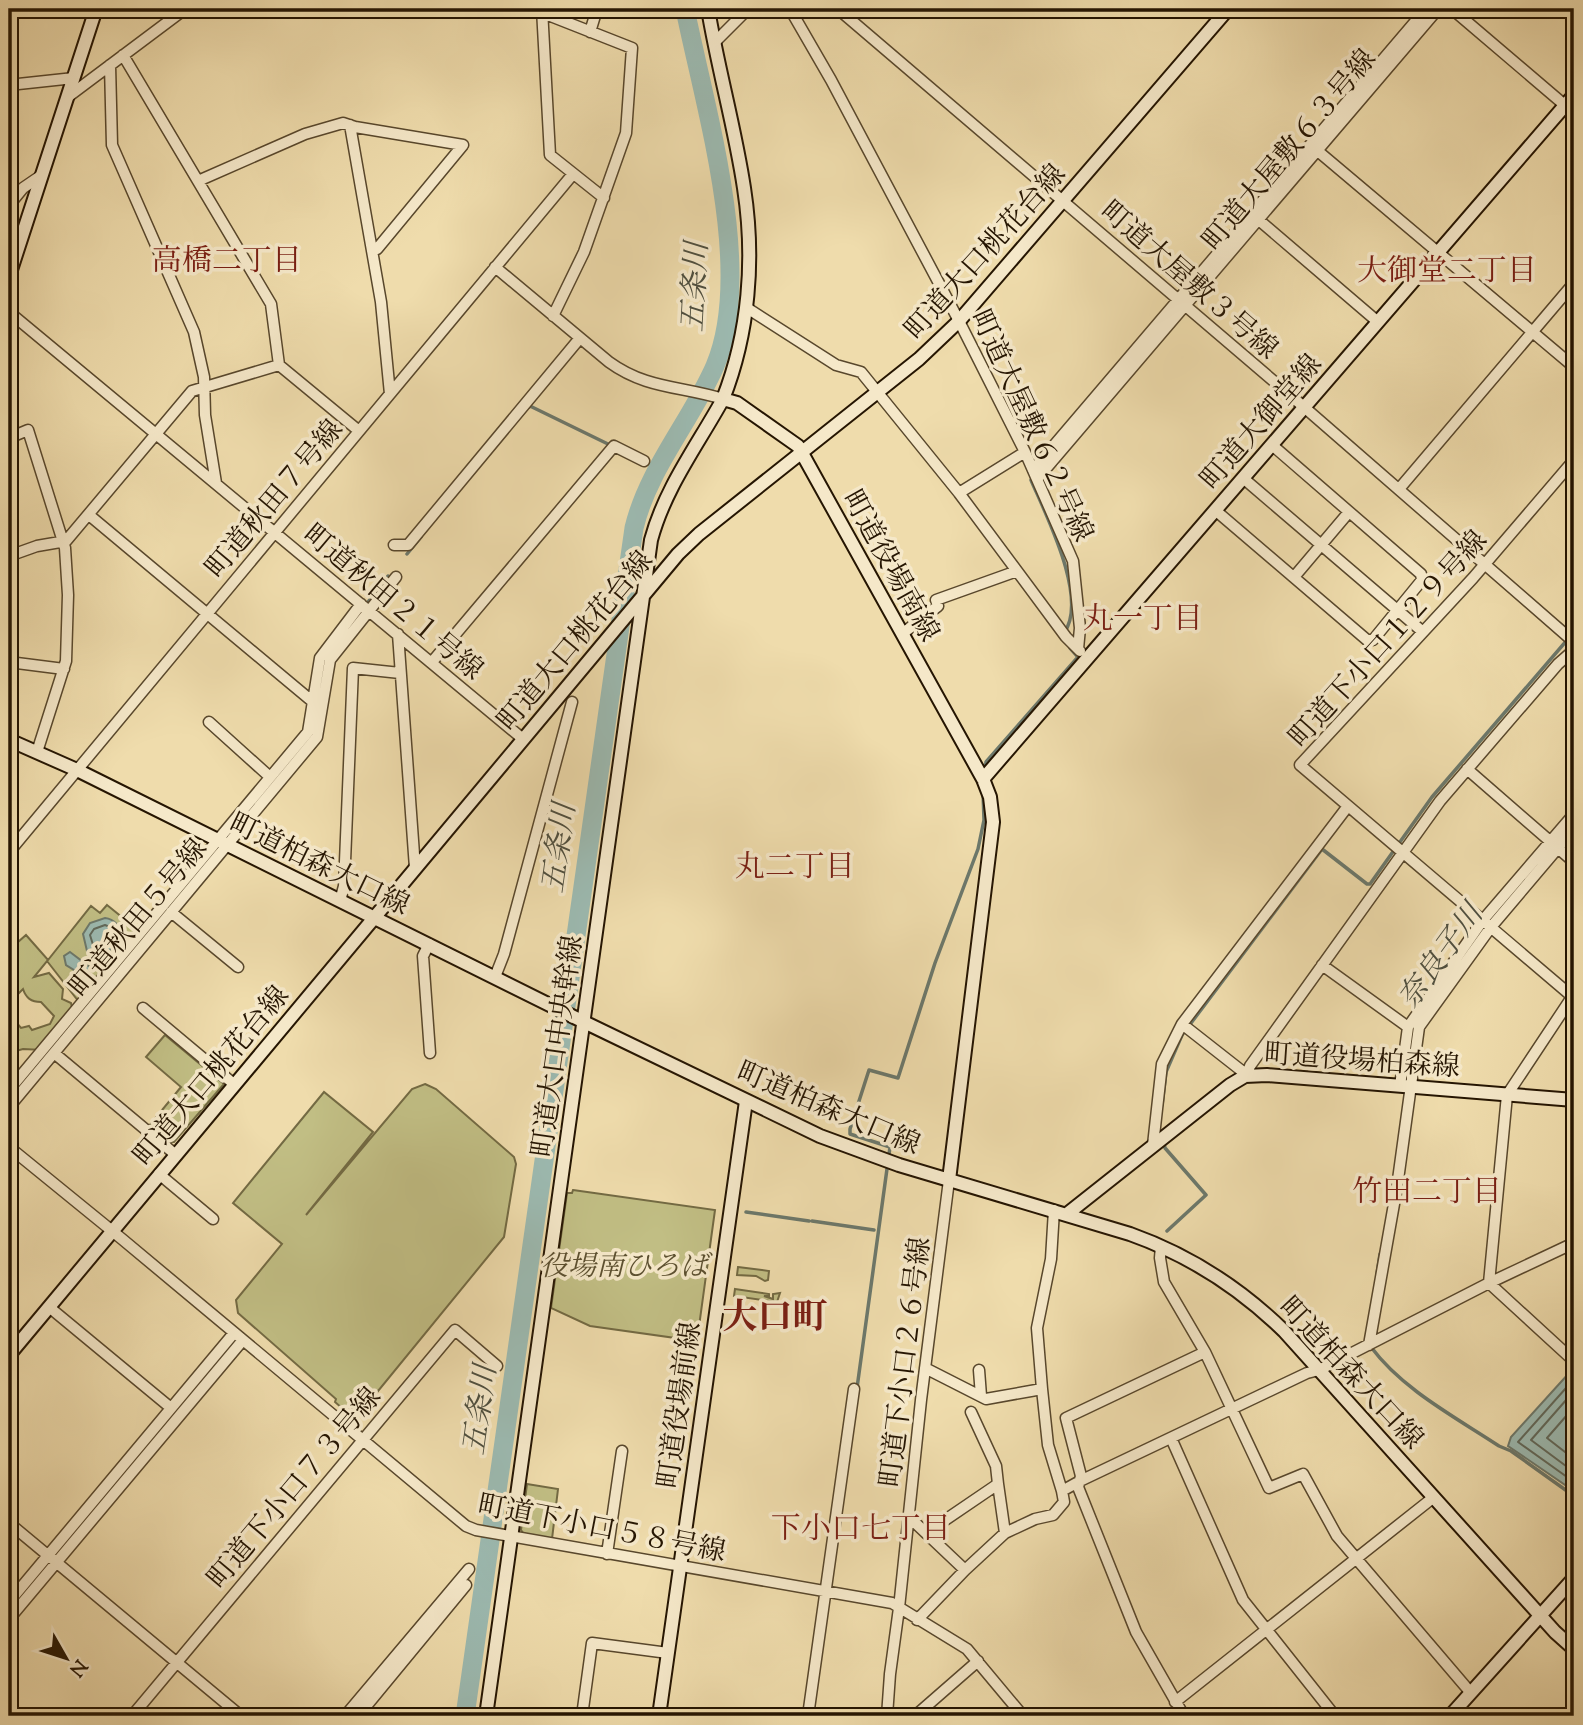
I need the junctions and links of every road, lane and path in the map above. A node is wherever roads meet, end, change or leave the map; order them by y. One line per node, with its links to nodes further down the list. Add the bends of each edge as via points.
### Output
1 (96, 9): 17 (street)
2 (185, 9): 15 (street)
3 (597, 9): 13 (street)
4 (708, 9): 14 (street)
5 (748, 9): 14 (street)
6 (790, 9): 39 (street, 町道大屋敷６２号線)
7 (838, 9): 27 (street, 町道大屋敷３号線)
8 (1228, 9): 27 (street, 町道大口桃花台線)
9 (1426, 9): 22 (street)
10 (1438, 9): 22 (street, 町道大屋敷６３号線)
11 (1452, 9): 20 (street)
12 (542, 11): 13 (street); 23 (street, via 550,155)
13 (590, 32): 26 (street, via 632,48 626,133)
14 (714, 44): 36 (street, via 744,187)
15 (123, 55): 16 (street); 25 (street)
16 (110, 65): 19 (street); 45 (street, via 112,145 194,332)
17 (74, 78): 18 (street); 19 (street)
18 (9, 85)
19 (69, 96): 24 (street)
20 (1571, 104): 31 (street, 町道大御堂線)
21 (350, 125): 25 (street, via 305,134); 30 (street); 30 (street, via 463,145)
22 (1314, 147): 29 (street, 町道大屋敷６３号線); 31 (street)
23 (573, 174): 26 (street); 32 (street, 町道秋田７号線)
24 (42, 175): 28 (street); 33 (street)
25 (198, 181): 43 (street, via 271,304)
26 (604, 198): 38 (street)
27 (1064, 201): 35 (street, 町道大屋敷３号線); 39 (street, 町道大口桃花台線)
28 (9, 205)
29 (1255, 217): 35 (street, 町道大屋敷６３号線); 40 (street)
30 (372, 250): 47 (street)
31 (1438, 252): 40 (street, 町道大御堂線); 41 (street)
32 (495, 267): 38 (street); 47 (street, 町道秋田７号線)
33 (9, 276)
34 (1574, 283): 41 (street)
35 (1182, 302): 49 (street, 町道大屋敷３号線); 58 (street, 町道大屋敷６３号線)
36 (747, 308): 46 (street, via 836,365 858,369); 48 (street, via 737,360)
37 (9, 312): 51 (street, 町道秋田２１号線)
38 (553, 316): 42 (street)
39 (959, 321): 46 (street, 町道大口桃花台線); 54 (street, 町道大屋敷６２号線)
40 (1378, 321): 49 (street, 町道大御堂線)
41 (1533, 332): 44 (street); 61 (street)
42 (580, 338): 48 (street, via 628,376); 68 (street, via 408,545)
43 (279, 365): 45 (street); 50 (street)
44 (1574, 367)
45 (204, 387): 51 (street, via 192,391); 60 (street)
46 (878, 392): 55 (street, 町道大口桃花台線); 62 (street)
47 (390, 394): 50 (street, 町道秋田７号線)
48 (723, 399): 55 (street, 町道役場南線, via 737,403 782,433); 75 (street, 町道大口中央幹線, via 657,516)
49 (1304, 407): 53 (street, 町道大御堂線); 61 (street, 町道大屋敷３号線)
50 (359, 431): 66 (street, 町道秋田７号線)
51 (156, 433): 60 (street, 町道秋田２１号線); 65 (street)
52 (9, 438): 67 (street, via 28,430)
53 (1272, 445): 59 (street, 町道大御堂線); 64 (street)
54 (1025, 452): 58 (street, 町道大屋敷６２号線); 62 (street)
55 (802, 453): 75 (street, 町道大口桃花台線, via 688,544); 81 (street, 町道役場南線)
56 (1574, 460): 71 (street, 町道下小口１２９号線)
57 (645, 461): 86 (street, via 614,446)
58 (1035, 474): 84 (street, 町道大屋敷６２号線, via 1073,561)
59 (1243, 478): 63 (street, 町道大御堂線); 69 (street)
60 (216, 483): 66 (street, 町道秋田２１号線)
61 (1399, 489): 71 (street, 町道大屋敷３号線)
62 (959, 494): 72 (street)
63 (1215, 510): 74 (street); 84 (street, 町道大御堂線)
64 (1349, 512): 69 (street); 77 (street, via 1422,574)
65 (91, 513): 67 (street); 78 (street)
66 (274, 532): 76 (street, 町道秋田２１号線); 78 (street, 町道秋田７号線)
67 (63, 543): 70 (street); 87 (street, via 68,595)
68 (394, 545)
69 (1321, 545): 74 (street); 77 (street)
70 (9, 556)
71 (1485, 564): 79 (street, 町道下小口１２９号線); 82 (street, 町道大屋敷３号線)
72 (1017, 570): 81 (street, via 936,600 938,606); 84 (street)
73 (396, 577): 76 (street, 町道秋田５号線)
74 (1294, 577): 77 (street, via 1367,640 1373,640)
75 (638, 602): 92 (street, 町道大口桃花台線); 118 (street, 町道大口中央幹線)
76 (365, 607): 80 (street, 町道秋田２１号線); 89 (street, via 320,657); 102 (street, 町道秋田５号線, via 330,660 317,737)
77 (1398, 610): 79 (street)
78 (209, 611): 89 (street); 96 (street, 町道秋田７号線)
79 (1423, 632): 99 (street, 町道下小口１２９号線, via 1300,765)
80 (398, 634): 86 (street, 町道秋田２１号線); 88 (street)
81 (902, 634): 98 (street, 町道役場南線)
82 (1574, 642)
83 (1574, 650): 95 (street)
84 (1083, 654): 98 (street, 町道大御堂線)
85 (9, 662): 87 (street)
86 (432, 662): 92 (street, 町道秋田２１号線)
87 (64, 668): 94 (street)
88 (400, 673): 107 (street); 108 (street, via 353,668)
89 (313, 702): 97 (street, via 308,732)
90 (572, 702): 115 (street)
91 (209, 722): 97 (street)
92 (523, 739): 107 (street, 町道大口桃花台線)
93 (9, 740): 94 (street, 町道柏森大口線)
94 (37, 751): 96 (street, 町道柏森大口線)
95 (1467, 769): 103 (street); 105 (street)
96 (77, 770): 102 (street, 町道柏森大口線); 104 (street, 町道秋田７号線)
97 (270, 777): 102 (street)
98 (983, 779): 135 (street, 町道役場南線, via 993,822)
99 (1348, 806): 105 (street, 町道下小口１２９号線); 119 (street)
100 (1574, 814): 103 (street)
101 (1574, 829): 103 (street)
102 (222, 842): 108 (street, 町道柏森大口線); 109 (street, 町道秋田５号線); 126 (street)
103 (1554, 845): 106 (street); 111 (street)
104 (9, 852)
105 (1403, 852): 111 (street, 町道下小口１２９号線); 113 (street)
106 (1574, 862)
107 (415, 868): 110 (street, 町道大口桃花台線)
108 (340, 901): 110 (street, 町道柏森大口線)
109 (171, 912): 114 (street); 121 (street, 町道秋田５号線)
110 (374, 917): 112 (street, 町道柏森大口線); 124 (street, 町道大口桃花台線)
111 (1487, 924): 116 (street, 町道下小口１２９号線); 120 (street); 125 (street, via 1419,1027)
112 (429, 944): 115 (street, 町道柏森大口線); 122 (street, via 423,956)
113 (1321, 965): 120 (street); 123 (street)
114 (238, 967)
115 (495, 977): 118 (street, 町道柏森大口線)
116 (1574, 996): 127 (street)
117 (143, 1009): 124 (street)
118 (579, 1019): 129 (street, 町道柏森大口線); 170 (street, 町道大口中央幹線)
119 (1182, 1024): 123 (street); 131 (street, via 1162,1064)
120 (1408, 1027): 125 (street)
121 (54, 1053): 130 (street, 町道秋田５号線); 133 (street)
122 (430, 1053)
123 (1247, 1075): 125 (street, 町道役場柏森線); 131 (street, 町道役場柏森線)
124 (235, 1084): 133 (street, 町道大口桃花台線)
125 (1405, 1086): 127 (street, 町道役場柏森線); 145 (street, via 1397,1187)
126 (9, 1089)
127 (1507, 1095): 128 (street, 町道役場柏森線); 141 (street)
128 (1574, 1100)
129 (747, 1101): 135 (street, 町道柏森大口線, via 858,1152); 174 (street, 町道役場前線)
130 (9, 1107)
131 (1153, 1145): 136 (street, 町道役場柏森線)
132 (9, 1147): 138 (street, 町道下小口５８号線)
133 (176, 1155): 134 (street, 町道大口桃花台線)
134 (159, 1174): 137 (street); 138 (street, 町道大口桃花台線)
135 (949, 1180): 136 (street, 町道柏森大口線); 150 (street, 町道下小口２６号線)
136 (1060, 1212): 140 (street, 町道柏森大口線); 153 (street, via 1037,1328)
137 (213, 1219)
138 (112, 1232): 142 (street, 町道大口桃花台線); 143 (street, 町道下小口５８号線)
139 (1574, 1243): 141 (street)
140 (1161, 1246): 146 (street, via 1164,1282); 152 (street, 町道柏森大口線, via 1251,1301)
141 (1489, 1283): 145 (street); 148 (street)
142 (49, 1307): 147 (street, 町道大口桃花台線); 156 (street)
143 (234, 1332): 144 (street, 町道下小口５８号線); 156 (street)
144 (243, 1340): 160 (street, 町道下小口５８号線); 173 (street)
145 (1369, 1345): 152 (street)
146 (1205, 1352): 157 (street); 162 (street, via 1066,1418)
147 (9, 1355)
148 (1574, 1361)
149 (497, 1366): 160 (street, 町道下小口７３号線, via 455,1330)
150 (925, 1368): 155 (street); 166 (street, 町道下小口２６号線)
151 (979, 1370): 155 (street)
152 (1319, 1370): 157 (street); 165 (street, 町道柏森大口線)
153 (1042, 1389): 155 (street, via 986,1399); 164 (street, via 1048,1445)
154 (853, 1390): 179 (street)
155 (981, 1396)
156 (171, 1408): 173 (street)
157 (1232, 1408): 159 (street); 172 (street, via 1269,1488 1303,1474 1337,1536)
158 (971, 1412): 163 (street, via 996,1466)
159 (1171, 1438): 162 (street); 185 (street, via 1243,1600)
160 (363, 1440): 170 (street, 町道下小口５８号線, via 452,1515 476,1530); 189 (street, 町道下小口７３号線)
161 (622, 1451): 171 (street)
162 (1080, 1481): 164 (street); 191 (street, via 1078,1487 1136,1632)
163 (998, 1484): 168 (street); 169 (street)
164 (1062, 1491): 169 (street, via 1063,1502 1053,1515 1035,1518)
165 (1434, 1497): 172 (street); 182 (street, 町道柏森大口線)
166 (909, 1517): 168 (street); 181 (street, 町道下小口２６号線)
167 (9, 1523): 173 (street)
168 (926, 1533): 176 (street)
169 (1005, 1534): 176 (street)
170 (508, 1535): 171 (street, 町道下小口５８号線); 196 (street, 町道大口中央幹線)
171 (607, 1554): 174 (street, 町道下小口５８号線)
172 (1357, 1558): 185 (street); 190 (street)
173 (52, 1559): 180 (street); 183 (street); 189 (street)
174 (680, 1566): 179 (street, 町道下小口５８号線); 187 (street, 町道役場前線)
175 (469, 1569): 194 (street)
176 (965, 1570): 184 (street)
177 (1574, 1578): 182 (street)
178 (466, 1586): 195 (street)
179 (825, 1592): 181 (street, 町道下小口５８号線); 199 (street)
180 (9, 1602)
181 (900, 1608): 184 (street, 町道下小口５８号線); 200 (street, 町道下小口２６号線)
182 (1540, 1616): 186 (street, 町道柏森大口線); 190 (street)
183 (9, 1619)
184 (917, 1620): 188 (street, 町道下小口５８号線, via 958,1642)
185 (1267, 1629): 191 (street); 204 (street)
186 (1574, 1649)
187 (668, 1653): 197 (street, via 592,1643); 198 (street, 町道役場前線)
188 (978, 1661): 201 (street); 202 (street, 町道下小口５８号線)
189 (176, 1662): 192 (street, 町道下小口７３号線); 193 (street)
190 (1471, 1693): 205 (street)
191 (1175, 1702): 203 (street)
192 (132, 1716)
193 (241, 1716)
194 (345, 1716)
195 (358, 1716)
196 (486, 1716)
197 (582, 1716)
198 (659, 1716)
199 (808, 1716)
200 (887, 1716)
201 (915, 1716)
202 (1023, 1716)
203 (1184, 1716)
204 (1335, 1716)
205 (1450, 1716)

